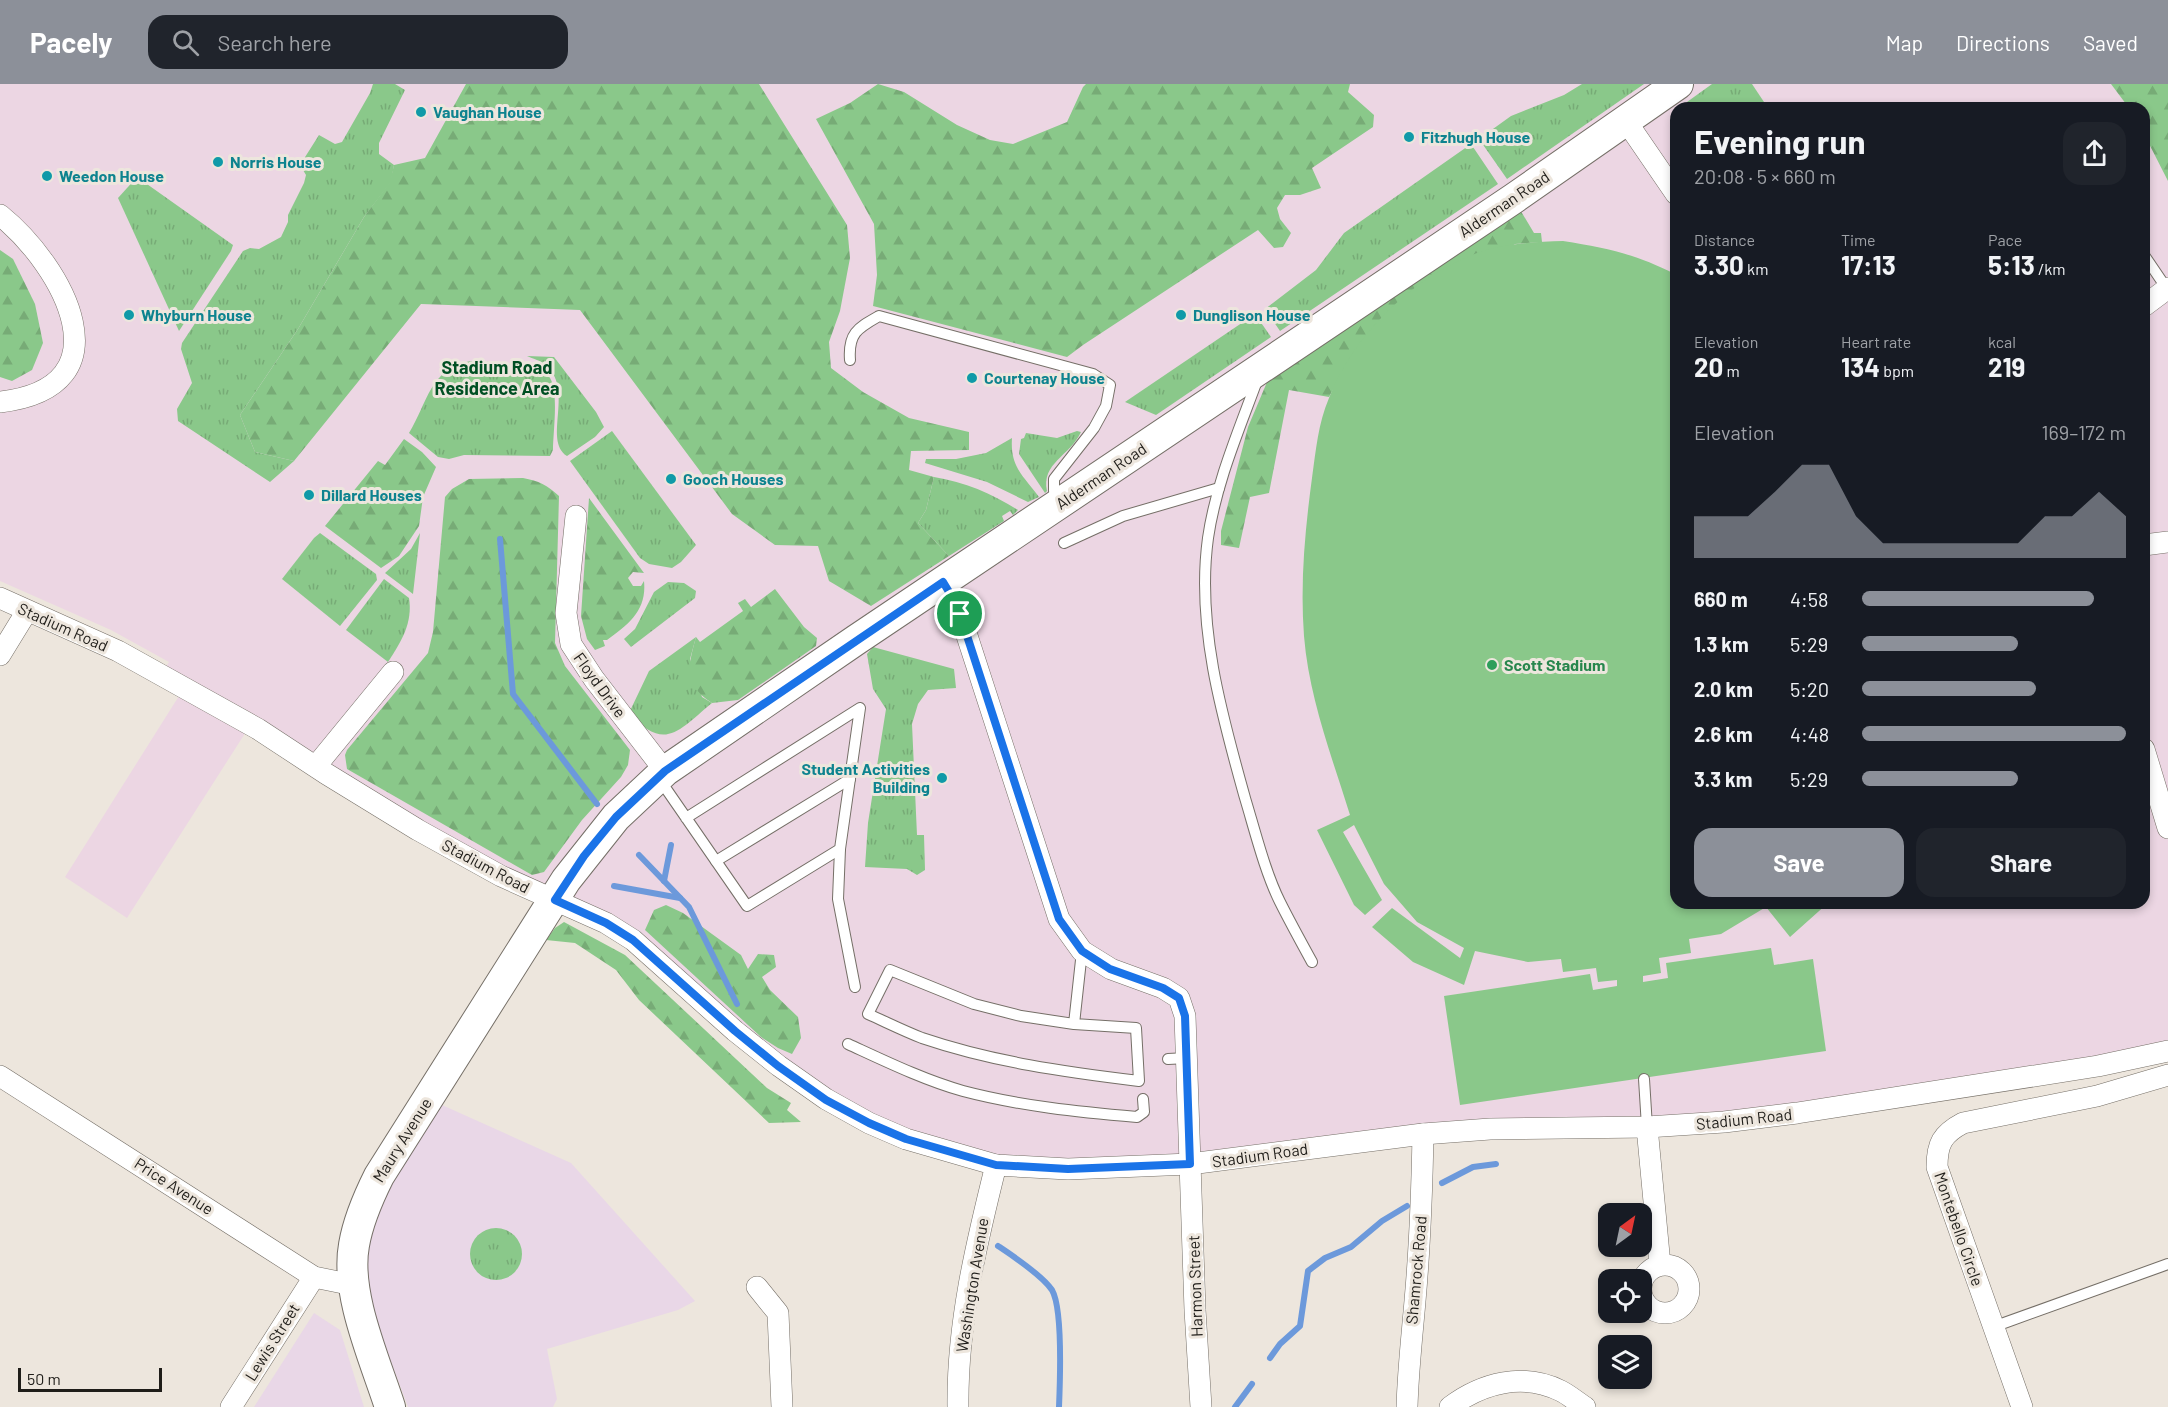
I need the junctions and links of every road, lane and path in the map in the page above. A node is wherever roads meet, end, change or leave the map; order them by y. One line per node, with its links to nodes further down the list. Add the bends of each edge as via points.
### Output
1 (1678, 84): 2 (main road, Alderman Road)
2 (1626, 122): 3 (street); 9 (main road, Alderman Road)
3 (1670, 186)
4 (0, 215): 10 (street, via 32,245 55,278 67,303 76,341 66,370 54,384 43,392)
5 (2150, 264): 6 (lane)
6 (2167, 289): 7 (street)
7 (2150, 302)
8 (850, 360): 12 (lane, via 849,343 860,327 879,316 1093,374 1110,385 1106,406 1094,428 1054,479 1054,490)
9 (1261, 369): 11 (lane); 12 (main road, Alderman Road)
10 (0, 402)
11 (1219, 488): 15 (lane, via 1123,516); 32 (lane, via 1208,541 1206,586 1209,642 1221,714 1279,900)
12 (1063, 502): 17 (main road, Alderman Road)
13 (576, 516): 24 (street, Floyd Drive, via 566,613 572,644)
14 (2168, 542): 16 (street)
15 (1064, 543)
16 (2150, 544)
17 (943, 582): 24 (main road, Alderman Road); 31 (street, via 957,605 1059,919)
18 (0, 598): 19 (street, Stadium Road)
19 (27, 611): 20 (street); 22 (street, Stadium Road, via 118,651)
20 (0, 655)
21 (393, 672): 22 (street)
22 (316, 766): 30 (street, Stadium Road, via 418,830 501,876)
23 (2150, 769): 27 (street)
24 (661, 774): 26 (lane); 30 (main road, Alderman Road, via 616,817)
25 (850, 779): 26 (lane, via 860,708); 28 (lane); 29 (lane)
26 (686, 818): 29 (lane)
27 (2168, 828)
28 (840, 849): 29 (lane, via 747,906); 33 (lane, via 838,899)
29 (716, 861)
30 (555, 900): 44 (street, Stadium Road, via 633,940 735,1031 826,1100 906,1139); 48 (main road, Maury Avenue, via 379,1176 353,1246)
31 (1082, 951): 34 (lane); 43 (street, Harmon Street, via 1110,969 1163,988 1179,998 1185,1016 1178,1059)
32 (1312, 962)
33 (855, 987)
34 (1074, 1024): 34 (lane, via 974,1004 890,970 868,1014 921,1038 993,1058 1055,1071 1139,1081 1137,1028)
35 (848, 1044): 40 (lane, via 963,1091 1019,1103 1137,1117 1144,1112)
36 (2168, 1051): 41 (street, Stadium Road, via 2098,1066 1797,1113)
37 (2168, 1075): 50 (street, Montebello Circle, via 2097,1096 1963,1123 1942,1139 1937,1167)
38 (0, 1076): 47 (street, Price Avenue)
39 (1644, 1079): 41 (lane)
40 (1143, 1099)
41 (1647, 1127): 42 (street, Stadium Road); 46 (street)
42 (1423, 1134): 43 (street, Stadium Road); 56 (street, Shamrock Road, via 1422,1204)
43 (1190, 1164): 44 (street, Stadium Road, via 1068,1169); 55 (street, Harmon Street)
44 (996, 1165): 54 (street, Washington Avenue, via 975,1250 962,1329)
45 (2168, 1264): 50 (lane)
46 (1660, 1265)
47 (314, 1276): 48 (street, Price Avenue); 51 (street, Lewis Street)
48 (353, 1285): 52 (main road, Maury Avenue)
49 (757, 1287): 53 (street, via 778,1313)
50 (1993, 1327): 59 (street, Montebello Circle)
51 (231, 1407)
52 (390, 1407)
53 (782, 1407)
54 (958, 1407)
55 (1201, 1407)
56 (1407, 1407)
57 (1450, 1407): 58 (street, via 1485,1387 1520,1380 1563,1391)
58 (1585, 1407)
59 (2022, 1407)

